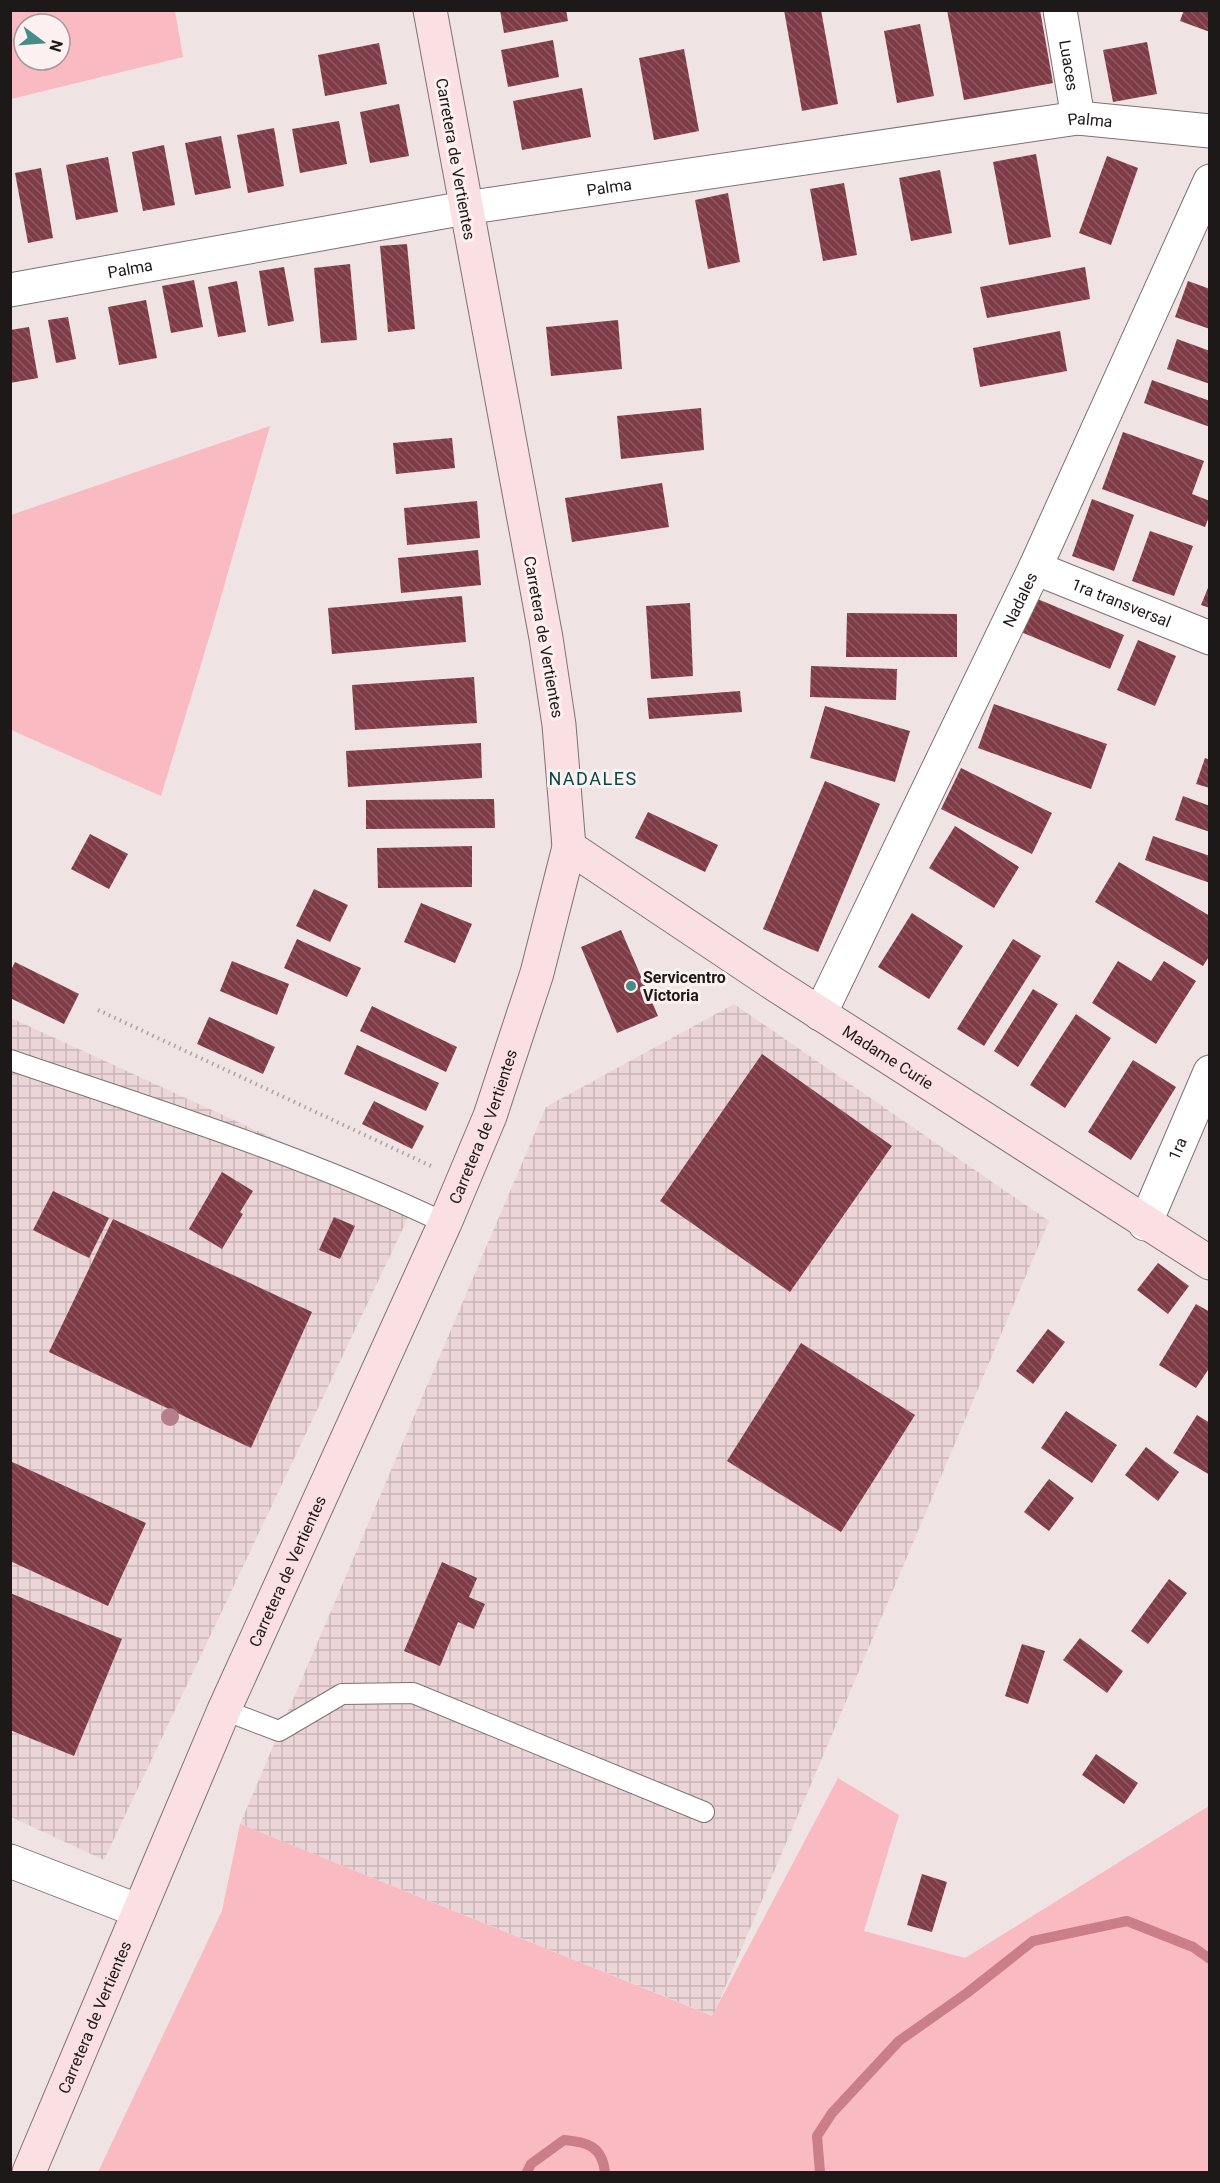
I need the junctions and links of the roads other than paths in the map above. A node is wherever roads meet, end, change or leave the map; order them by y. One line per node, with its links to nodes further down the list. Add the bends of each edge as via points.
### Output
1 (430, 10): 6 (main road, Carretera de Vertientes)
2 (1060, 10): 3 (street, Luaces)
3 (1078, 118): 4 (street, Palma); 6 (street, Palma)
4 (1209, 131)
5 (1209, 181): 8 (street, Nadales)
6 (465, 208): 7 (street, Palma); 10 (main road, Carretera de Vertientes, via 546,638 559,725)
7 (10, 290)
8 (1035, 568): 9 (street, 1ra transversal); 11 (street, Nadales)
9 (1209, 638)
10 (569, 847): 11 (main road, Madame Curie); 14 (main road, Carretera de Vertientes, via 537,973 490,1116)
11 (820, 1014): 15 (main road, Madame Curie)
12 (10, 1060): 14 (lane, via 271,1149)
13 (1209, 1072): 15 (street, 1ra)
14 (444, 1223): 17 (main road, Carretera de Vertientes)
15 (1145, 1224): 16 (main road, Madame Curie)
16 (1209, 1263)
17 (224, 1710): 18 (lane, via 279,1731 342,1694 412,1693); 20 (main road, Carretera de Vertientes)
18 (704, 1812)
19 (10, 1862): 20 (street)
20 (139, 1911): 21 (main road, Carretera de Vertientes)
21 (29, 2172)

